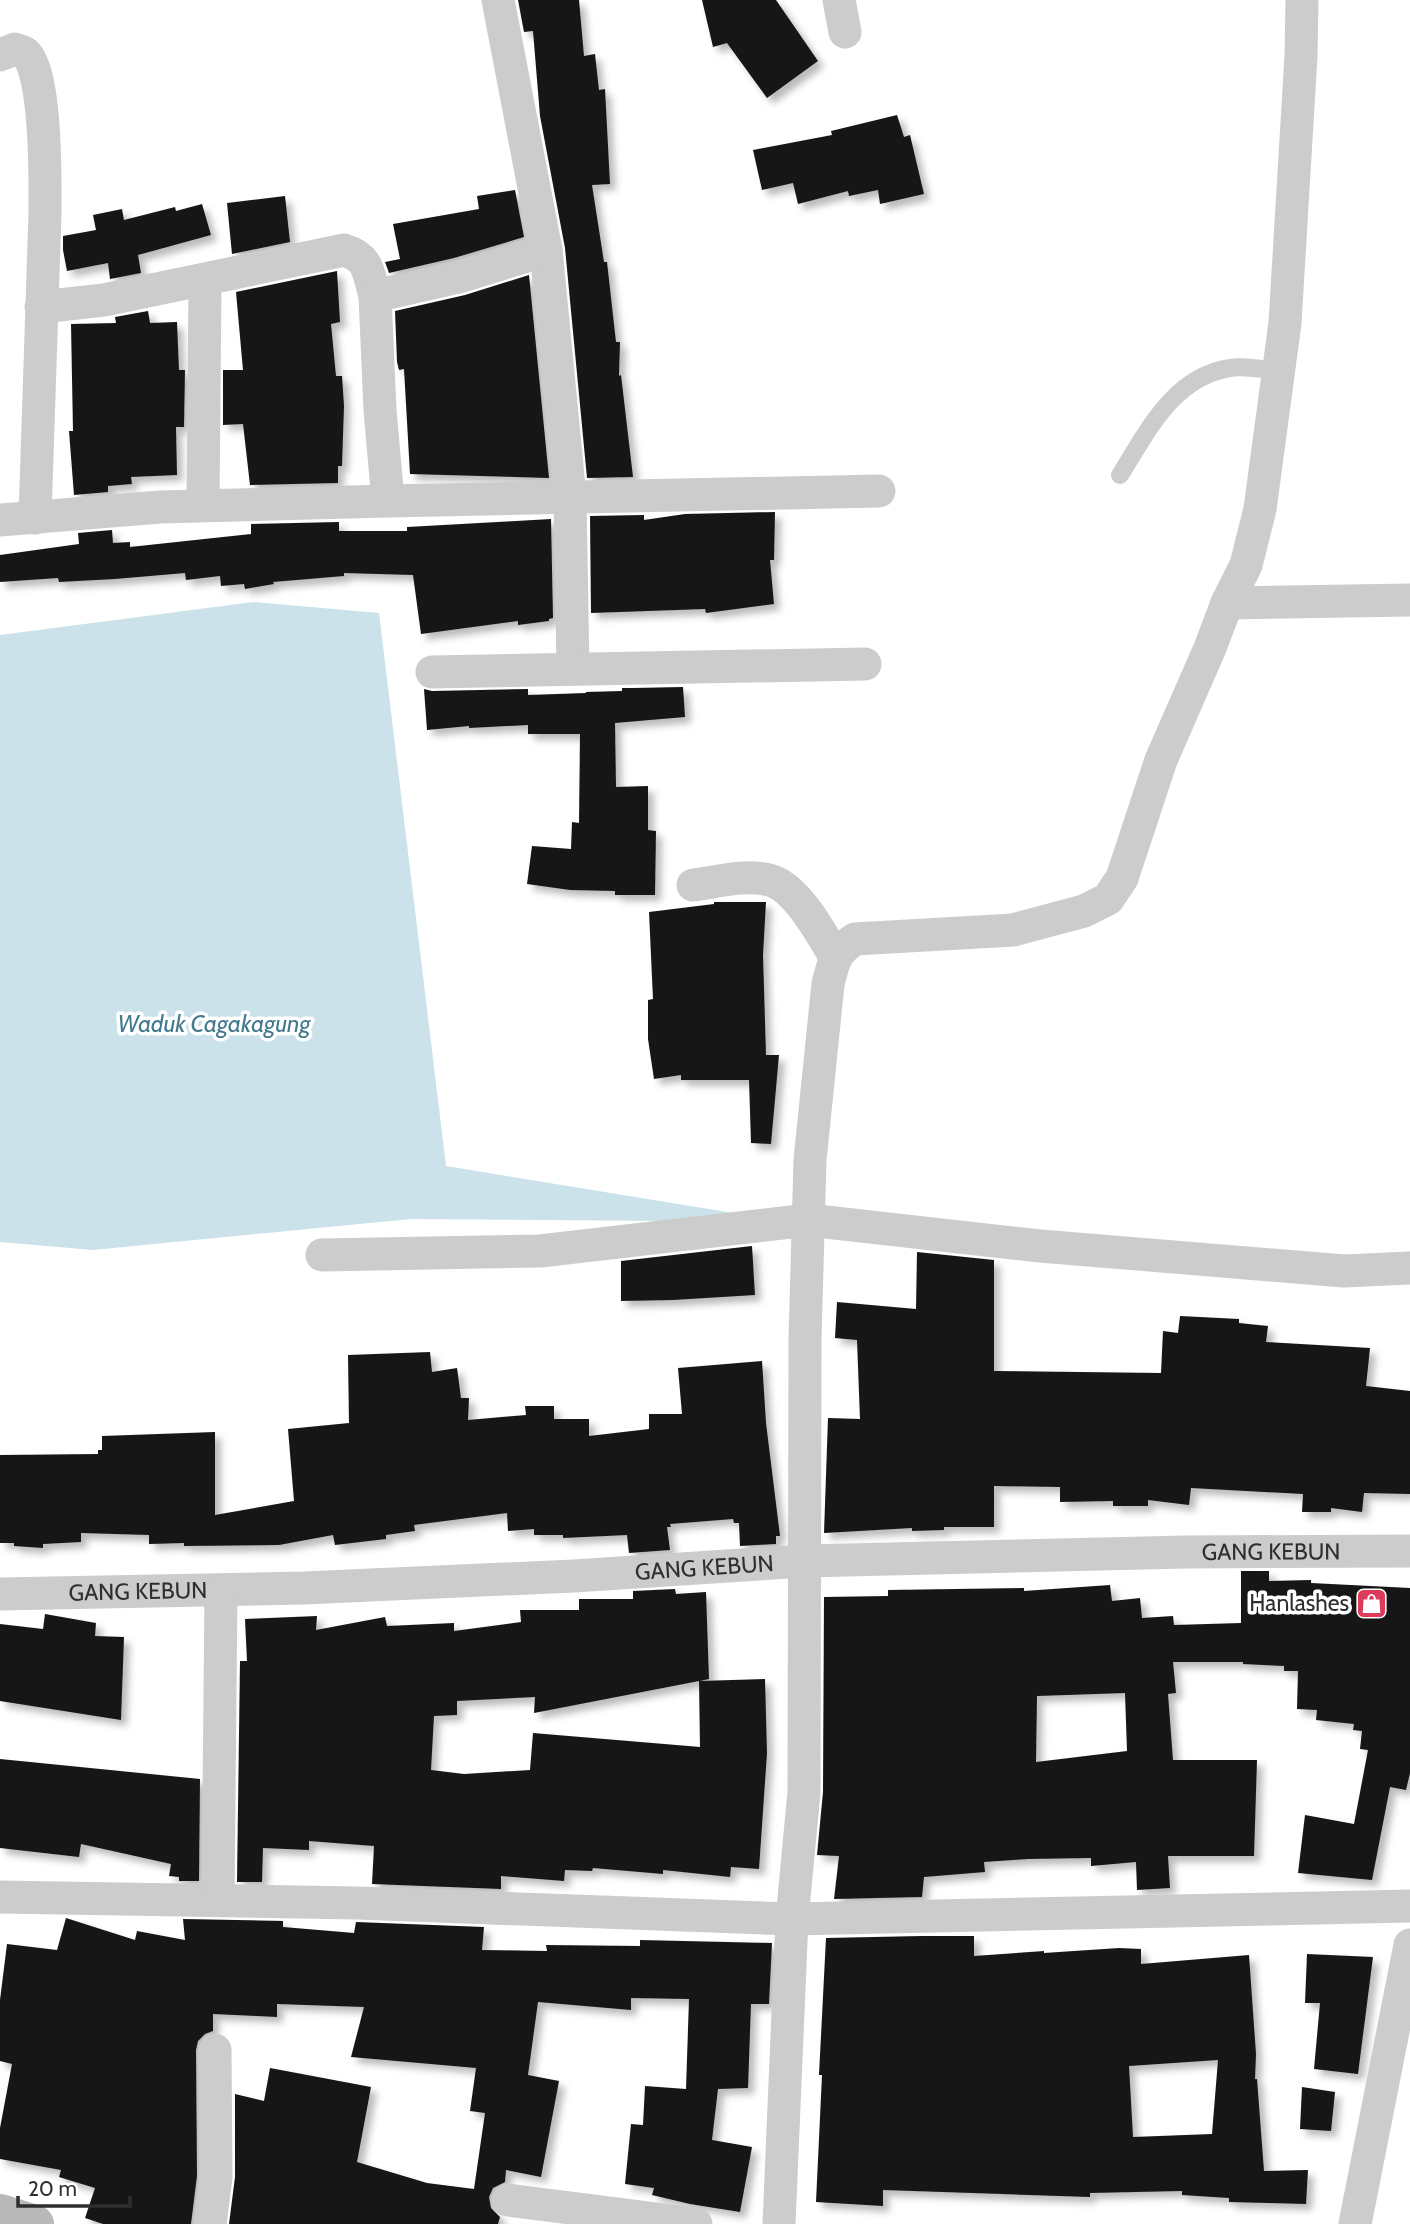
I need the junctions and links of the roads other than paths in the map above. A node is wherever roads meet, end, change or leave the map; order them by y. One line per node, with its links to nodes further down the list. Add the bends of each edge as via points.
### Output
1 (498, 0): 6 (street)
2 (839, 0): 4 (street)
3 (1302, 0): 10 (street)
4 (845, 32)
5 (0, 55): 9 (street, via 15,49 25,53 41,96 46,201)
6 (546, 250): 8 (street); 13 (street)
7 (205, 281): 8 (street, via 344,250 364,260); 9 (street); 15 (street)
8 (375, 296): 14 (street)
9 (41, 307): 16 (street)
10 (1280, 371): 11 (lane, via 1233,367 1211,372 1177,393 1158,414); 19 (street, via 1260,509 1246,565)
11 (1121, 475)
12 (879, 491): 13 (street)
13 (570, 497): 14 (street); 21 (street)
14 (388, 501): 15 (street)
15 (202, 506): 16 (street)
16 (35, 518): 17 (street)
17 (0, 520)
18 (1410, 600): 19 (street)
19 (1227, 603): 24 (street, via 1161,760 1122,878 1108,899 1084,911 1013,930 855,939)
20 (865, 664): 21 (street)
21 (573, 669): 22 (street)
22 (432, 672)
23 (693, 885): 24 (street, via 743,878 771,880 798,900)
24 (835, 957): 25 (street, via 810,1160)
25 (808, 1220): 26 (street, via 540,1251); 27 (street, via 1040,1246 1344,1271); 29 (street)
26 (322, 1255)
27 (1410, 1268)
28 (1410, 1551): 29 (street, GANG KEBUN)
29 (804, 1561): 30 (street, GANG KEBUN); 35 (street, via 804,1793)
30 (221, 1591): 31 (street, GANG KEBUN); 33 (street)
31 (0, 1594)
32 (0, 1897): 33 (street)
33 (218, 1900): 35 (street)
34 (1410, 1906): 35 (street)
35 (792, 1919): 43 (street)
36 (1410, 1945): 44 (street)
37 (215, 2050): 41 (street, via 216,2177)
38 (508, 2200): 42 (street)
39 (0, 2213): 40 (main road)
40 (35, 2224)
41 (210, 2224)
42 (696, 2224)
43 (779, 2224)
44 (1355, 2224)

